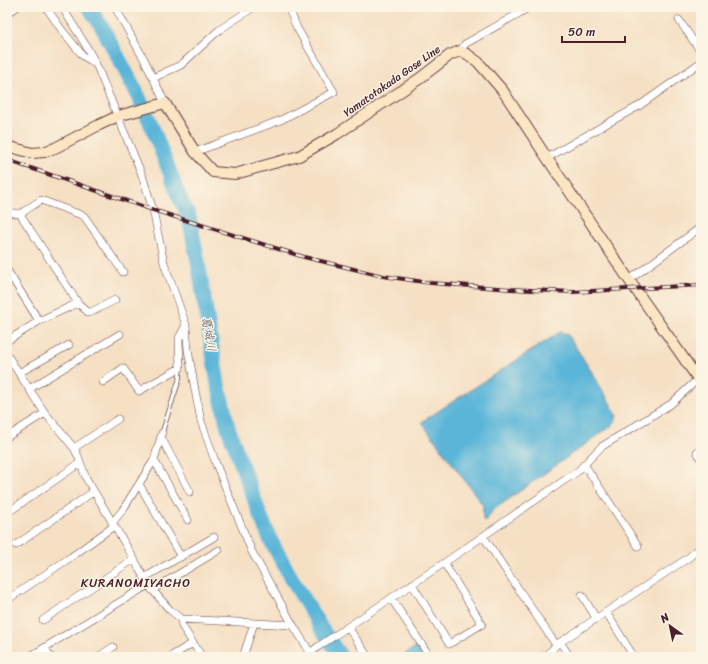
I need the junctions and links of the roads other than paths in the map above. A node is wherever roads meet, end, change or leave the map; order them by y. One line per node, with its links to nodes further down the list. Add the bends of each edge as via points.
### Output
1 (17, 7): 8 (street)
2 (46, 7): 13 (street, via 83,56)
3 (62, 7): 13 (street)
4 (115, 7): 14 (street)
5 (254, 7): 14 (street, via 219,30 181,66)
6 (288, 7): 18 (street, via 297,28 334,92 282,120)
7 (530, 7): 10 (street, via 465,44)
8 (7, 13)
9 (679, 20): 11 (street)
10 (460, 51): 18 (main road, Yamatotakada Gose Line, via 450,55 337,134 299,156 235,174 213,172); 19 (main road, via 478,62 503,91)
11 (701, 52)
12 (701, 62): 19 (street, via 639,106)
13 (96, 64): 16 (street)
14 (153, 78): 15 (street)
15 (161, 104): 16 (main road); 18 (main road, Yamatotakada Gose Line)
16 (121, 116): 17 (main road, via 44,152 32,153); 29 (street, via 153,210 164,263)
17 (7, 146)
18 (195, 152)
19 (547, 158): 25 (main road)
20 (7, 212): 21 (street)
21 (20, 214): 24 (street, via 40,200 84,216); 27 (street)
22 (701, 227): 25 (street)
23 (7, 270): 28 (street)
24 (123, 272)
25 (629, 280): 36 (main road)
26 (115, 300): 27 (street, via 89,313)
27 (78, 303): 28 (street)
28 (40, 321): 31 (street)
29 (186, 324): 34 (street, via 179,338); 74 (street, via 195,390 216,464 252,552)
30 (120, 334): 38 (street)
31 (7, 340)
32 (69, 346): 35 (street)
33 (7, 355): 35 (street)
34 (180, 368): 37 (street, via 139,391 123,368); 41 (lane, via 179,380)
35 (19, 373): 38 (street)
36 (700, 381): 48 (street, via 671,404 601,447)
37 (103, 382)
38 (29, 389): 39 (street)
39 (45, 413): 42 (street); 43 (street)
40 (118, 419): 43 (street)
41 (161, 435): 46 (street); 51 (street)
42 (7, 437)
43 (74, 448): 47 (street)
44 (697, 452): 45 (street)
45 (701, 459)
46 (154, 460): 49 (street); 53 (street)
47 (80, 463): 50 (street); 52 (street)
48 (584, 464): 55 (street, via 578,471); 58 (street)
49 (139, 484): 54 (street); 61 (street)
50 (93, 492): 54 (street); 57 (street)
51 (190, 492)
52 (7, 514)
53 (188, 520)
54 (113, 525): 62 (street); 68 (street)
55 (483, 536): 63 (street); 77 (street)
56 (214, 537): 61 (street)
57 (16, 545)
58 (638, 546)
59 (701, 548): 69 (street)
60 (219, 550): 65 (street)
61 (181, 557): 65 (street)
62 (134, 559): 65 (street); 72 (street)
63 (444, 563): 64 (street); 64 (street, via 482,624 449,644)
64 (412, 584): 67 (street)
65 (148, 585): 71 (street); 79 (street)
66 (582, 595): 70 (street)
67 (391, 598): 75 (street); 89 (street)
68 (7, 600)
69 (606, 612): 70 (street); 92 (street)
70 (596, 618): 77 (street)
71 (181, 619): 73 (street); 76 (street, via 182,626)
72 (43, 620)
73 (254, 623): 74 (street); 87 (street)
74 (293, 625): 81 (street)
75 (346, 628): 81 (street, via 319,646); 88 (street)
76 (193, 643): 85 (street); 86 (street)
77 (558, 643): 90 (street); 91 (street)
78 (113, 647): 84 (street)
79 (44, 648): 80 (street); 83 (street)
80 (38, 655): 82 (street)
81 (312, 655)
82 (29, 657)
83 (51, 657)
84 (98, 657)
85 (170, 657)
86 (202, 657)
87 (243, 657)
88 (368, 657)
89 (430, 657)
90 (542, 657)
91 (570, 657)
92 (634, 657)

